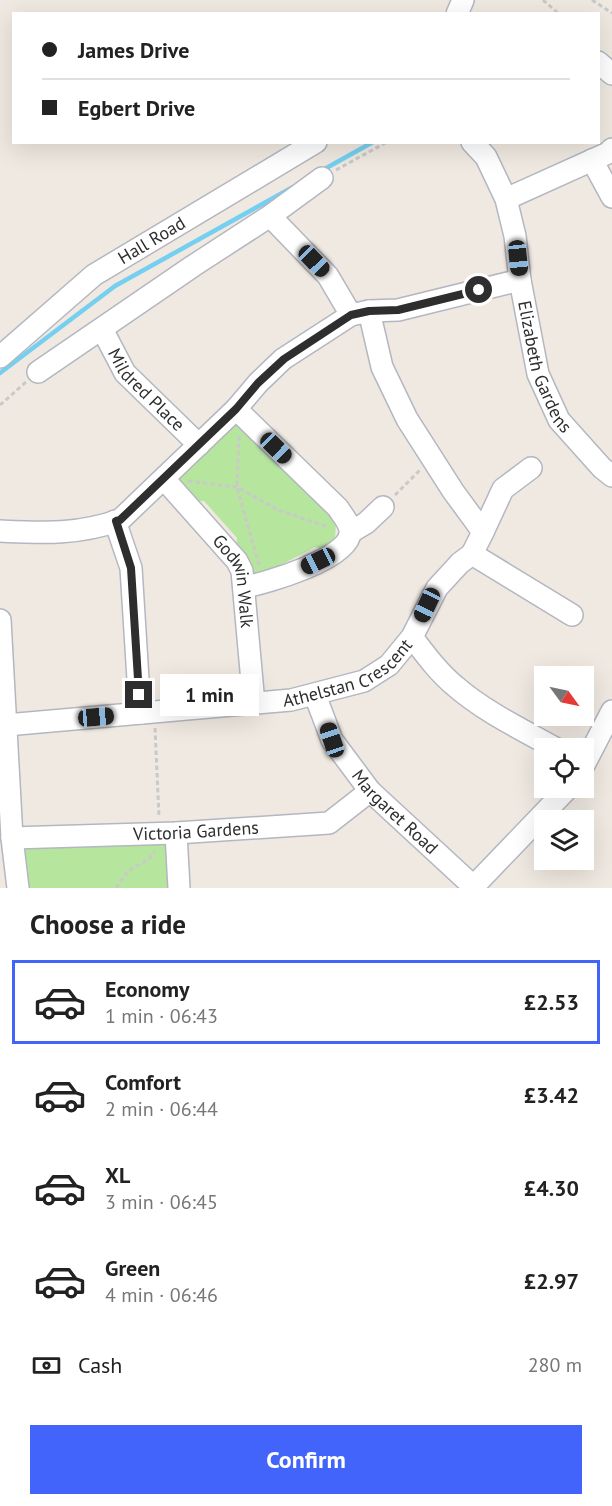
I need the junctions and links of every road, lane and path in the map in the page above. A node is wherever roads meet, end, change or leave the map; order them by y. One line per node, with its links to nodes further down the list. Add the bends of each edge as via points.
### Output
1 (543, 0): 3 (path)
2 (592, 0): 4 (path)
3 (557, 12)
4 (612, 13)
5 (600, 64): 6 (street)
6 (612, 74)
7 (313, 144): 19 (street, Hall Road, via 94,276)
8 (383, 144): 12 (path)
9 (474, 144): 14 (street, Elizabeth Gardens, via 486,157)
10 (612, 149): 11 (street)
11 (592, 160): 13 (street); 14 (street)
12 (322, 178): 15 (street, Mildred Place)
13 (612, 197)
14 (506, 199): 16 (street, Elizabeth Gardens)
15 (270, 216): 17 (street); 18 (street, Mildred Place)
16 (520, 280): 17 (street, via 398,310); 25 (street, Elizabeth Gardens, via 538,374 559,420)
17 (360, 313): 22 (street, via 284,359 258,383); 24 (street, via 407,419)
18 (102, 329): 20 (street, Mildred Place); 23 (street, Mildred Place, via 125,373)
19 (0, 357)
20 (38, 372): 21 (path)
21 (0, 405)
22 (241, 413): 23 (street); 28 (path); 32 (street, via 338,508)
23 (199, 445): 27 (street)
24 (432, 458): 29 (path); 33 (street)
25 (608, 467)
26 (531, 468): 33 (street, Athelstan Crescent, via 503,489)
27 (164, 479): 28 (path); 30 (street); 35 (street, Godwin Walk, via 237,561)
28 (237, 487): 32 (path, via 278,510); 35 (path, via 257,554)
29 (383, 507): 32 (street)
30 (116, 521): 31 (street, via 94,529 60,533); 41 (street, via 131,568 139,695)
31 (0, 531)
32 (351, 532): 35 (street, via 335,553 282,579)
33 (483, 532): 34 (street, Athelstan Crescent)
34 (472, 554): 36 (street); 38 (street, Athelstan Crescent, via 437,588)
35 (252, 586): 40 (street, Godwin Walk)
36 (572, 615)
37 (0, 620): 43 (street)
38 (412, 637): 39 (street, Athelstan Crescent, via 389,664 364,681); 44 (street, via 435,667 463,692)
39 (315, 695): 40 (street, Athelstan Crescent); 47 (street, Margaret Road, via 332,740)
40 (254, 704): 41 (street, Athelstan Crescent)
41 (148, 713): 43 (street, Athelstan Crescent); 49 (path)
42 (612, 713): 45 (street)
43 (6, 725): 46 (street)
44 (538, 738)
45 (594, 746)
46 (3, 751): 50 (street)
47 (370, 791): 49 (street, Victoria Gardens, via 329,823); 51 (street, Margaret Road)
48 (558, 798): 51 (street)
49 (169, 833): 50 (street, Victoria Gardens); 53 (path, via 149,859 129,871); 54 (street)
50 (12, 838): 52 (street)
51 (473, 887)
52 (18, 888)
53 (116, 888)
54 (179, 888)

